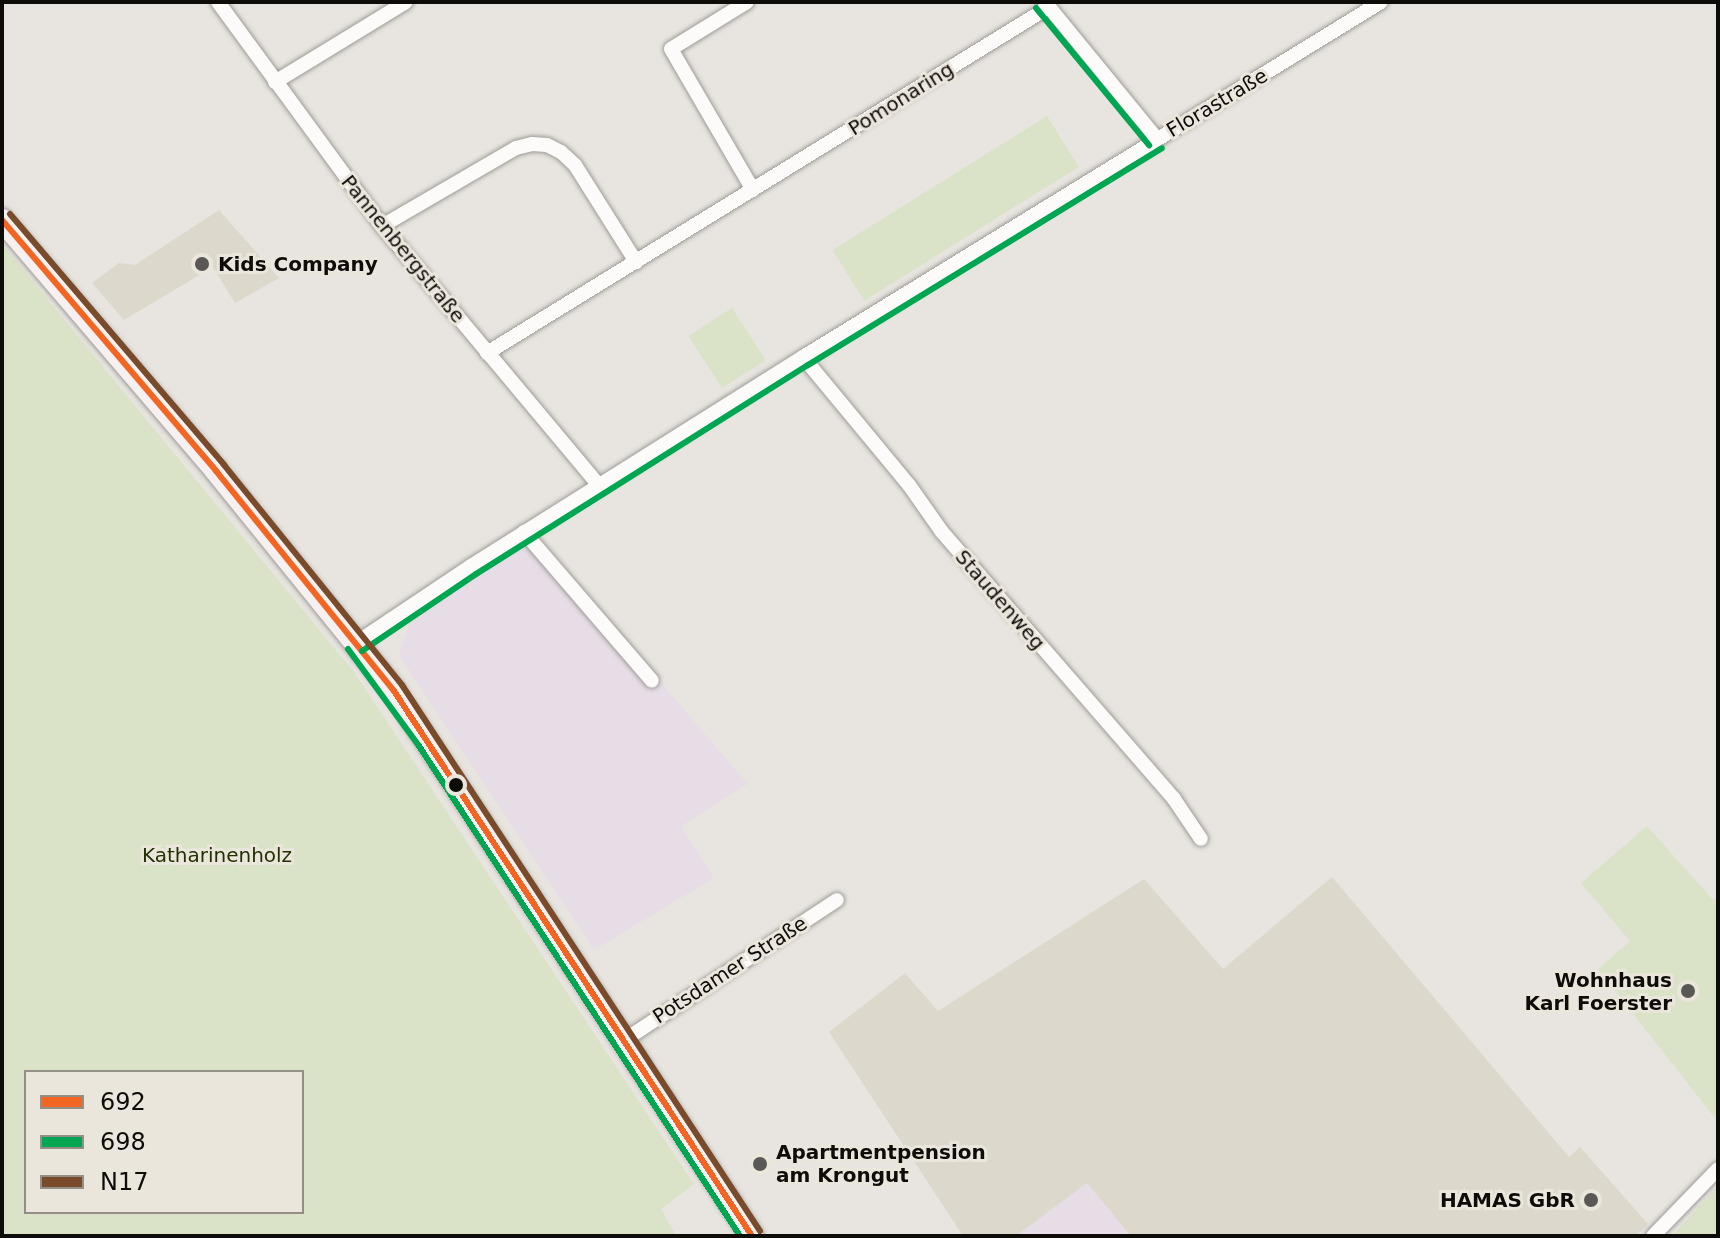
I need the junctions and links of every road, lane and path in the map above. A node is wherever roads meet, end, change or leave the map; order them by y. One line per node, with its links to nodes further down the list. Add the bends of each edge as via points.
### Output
1 (218, 2): 6 (street, Pannenbergstraße)
2 (406, 2): 6 (street)
3 (747, 2): 8 (street, via 671,49)
4 (1381, 2): 7 (street, Florastraße)
5 (1046, 4): 7 (street); 8 (street, Pomonaring)
6 (275, 82): 10 (street, Pannenbergstraße)
7 (1157, 139): 13 (street, Florastraße)
8 (753, 190): 11 (street, Pomonaring)
9 (2, 220): 16 (main road)
10 (382, 226): 11 (street, via 516,148 547,145 575,165); 12 (street, Pannenbergstraße)
11 (636, 262): 12 (street, Pomonaring)
12 (487, 353): 14 (street, Pannenbergstraße)
13 (803, 357): 14 (street, Florastraße); 18 (street, Staudenweg, via 942,532 1174,799)
14 (600, 487): 15 (street, Florastraße)
15 (524, 532): 16 (street, Florastraße); 17 (street)
16 (356, 643): 20 (main road, via 427,740)
17 (652, 681)
18 (1201, 839)
19 (837, 900): 20 (street, Potsdamer Straße)
20 (623, 1041): 22 (main road)
21 (1718, 1169): 23 (street)
22 (752, 1236)
23 (1653, 1236)

